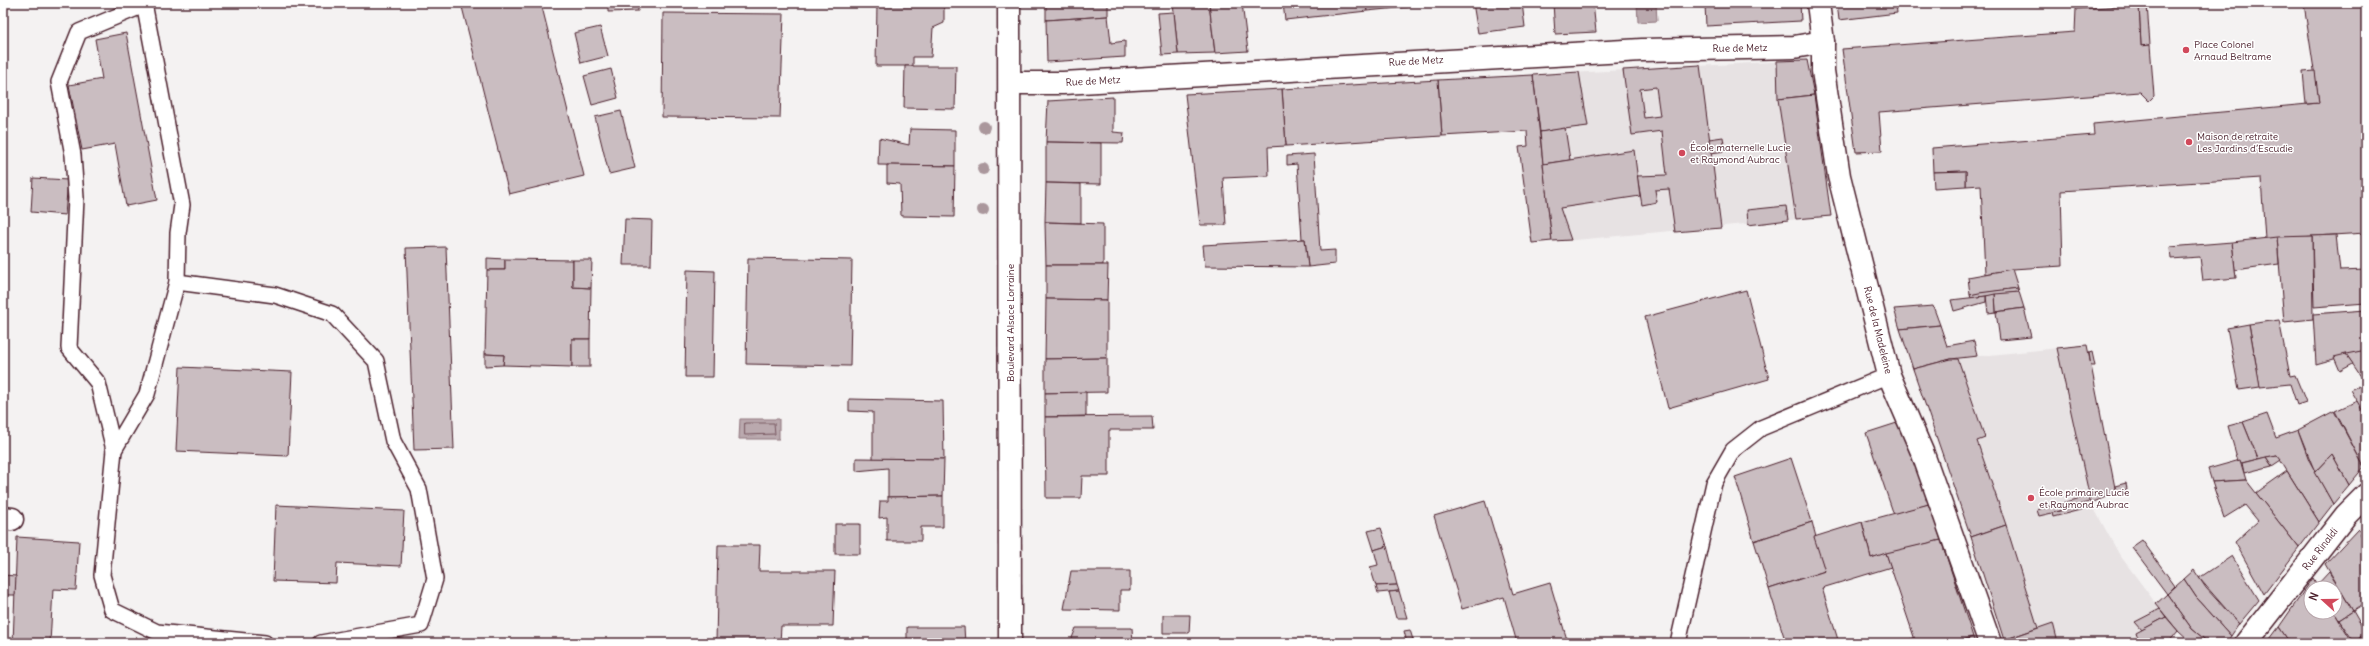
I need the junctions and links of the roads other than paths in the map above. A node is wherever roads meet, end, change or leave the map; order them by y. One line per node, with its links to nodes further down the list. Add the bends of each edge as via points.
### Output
1 (1009, 3): 5 (street, Boulevard Alsace Lorraine)
2 (1818, 3): 4 (street, Rue de la Madeleine)
3 (144, 4): 6 (lane, via 182,205 178,233); 8 (lane, via 79,32 59,82 73,155 76,198 69,348 98,383)
4 (1823, 42): 5 (street, Rue de Metz, via 1794,47 1642,50 1063,83); 7 (street, Rue de la Madeleine, via 1823,71 1839,176)
5 (1010, 83): 12 (street, Boulevard Alsace Lorraine)
6 (177, 282): 8 (lane, via 147,394); 11 (lane, via 275,295 332,314 376,361 393,442 419,489 435,579 422,625)
7 (1889, 375): 13 (lane, via 1761,428 1733,450 1714,483); 14 (street, Rue de la Madeleine, via 1923,454)
8 (114, 450): 10 (lane, via 102,575 112,610 157,632)
9 (2366, 495): 15 (street, Rue Rinaldi, via 2346,515)
10 (265, 643)
11 (321, 643)
12 (1010, 643)
13 (1678, 643)
14 (1990, 643)
15 (2246, 643)

